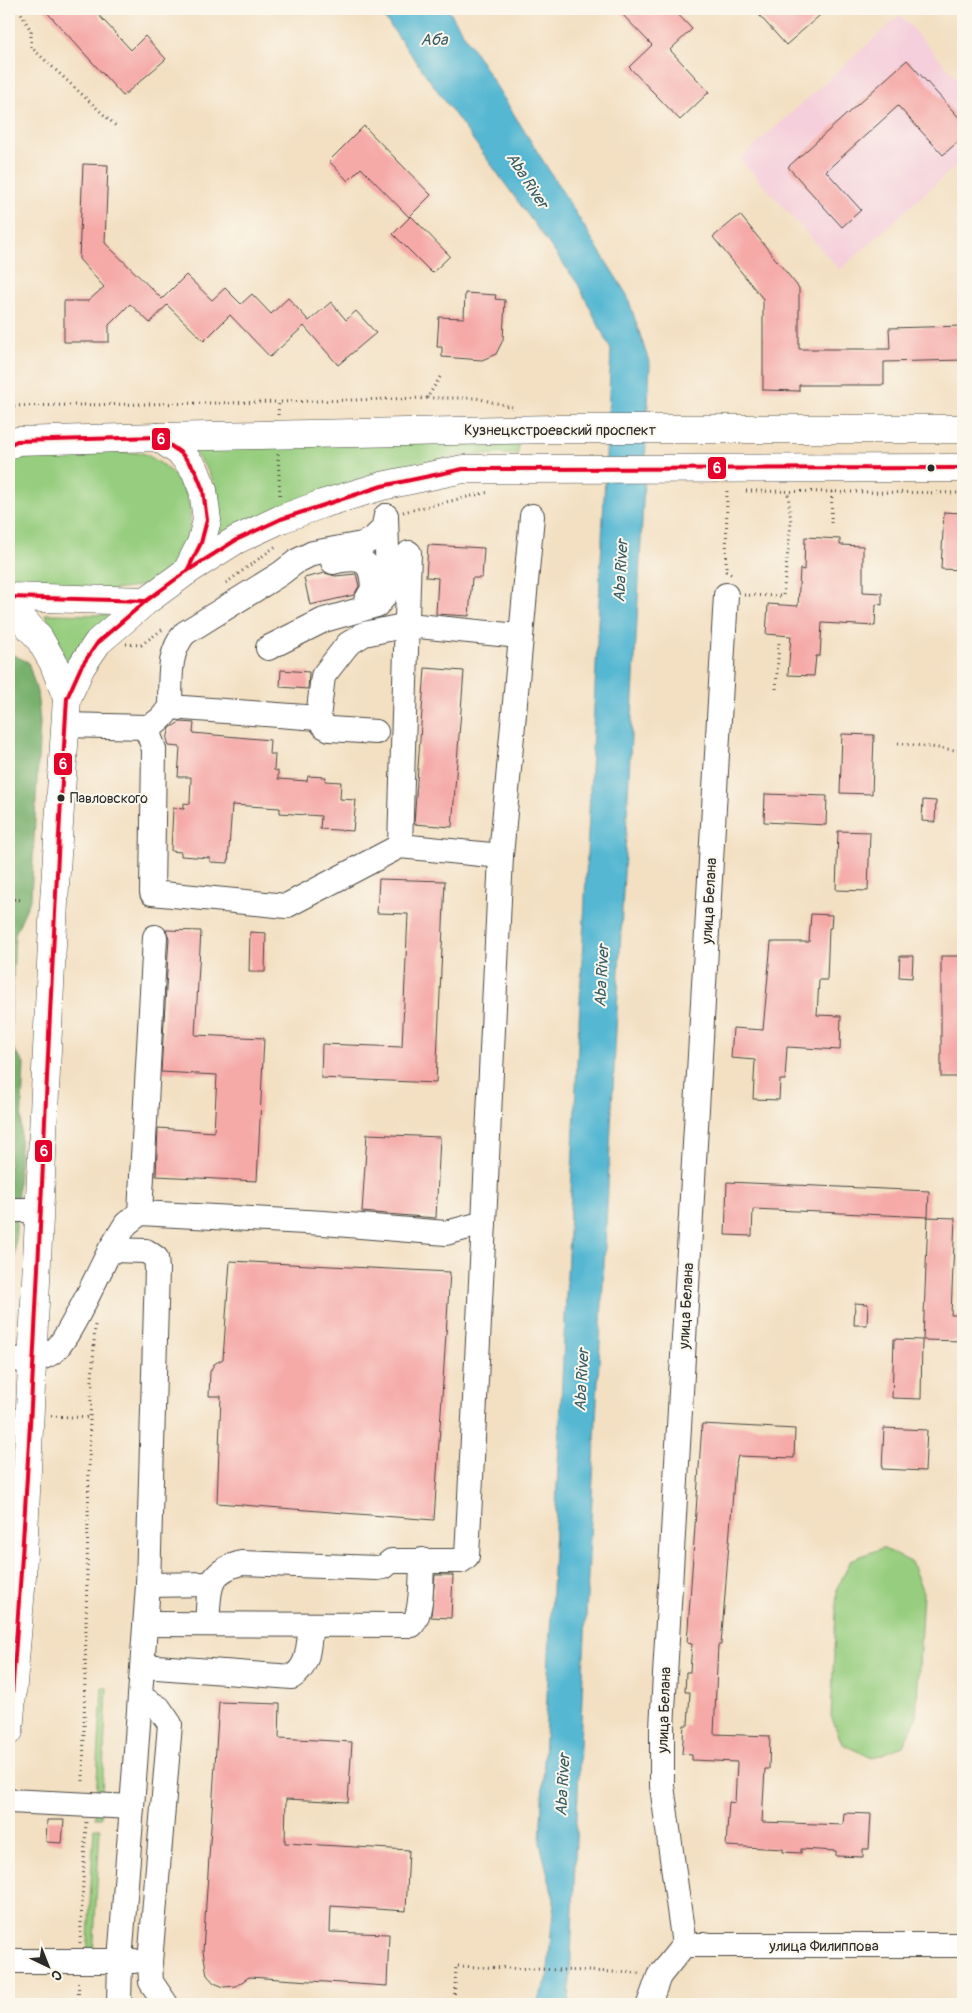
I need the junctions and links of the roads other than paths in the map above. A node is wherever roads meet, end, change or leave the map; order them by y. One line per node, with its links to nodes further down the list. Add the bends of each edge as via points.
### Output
1 (963, 429): 2 (main road, Кузнецкстроевский проспект, via 555,429)
2 (158, 437): 3 (main road, Кузнецкстроевский проспект); 9 (main road, via 181,453 195,470 203,490 207,520 201,543)
3 (12, 442)
4 (963, 468): 5 (main road, via 463,469)
5 (382, 486): 6 (street); 9 (main road, via 282,519 236,540)
6 (386, 516): 10 (street, via 383,529 373,539 314,553); 15 (street, via 387,594 378,605)
7 (532, 516): 17 (street)
8 (409, 552): 16 (street)
9 (187, 571): 13 (main road)
10 (280, 574): 15 (street, via 352,558 362,560 369,568 373,589); 20 (street, via 194,627 176,644 172,658)
11 (732, 587): 46 (street, улица Белана, via 662,1728 662,1786)
12 (9, 597): 13 (main road)
13 (146, 601): 19 (main road, via 98,642 81,667)
14 (9, 604): 19 (main road, via 39,638 53,662)
15 (357, 610): 18 (street, via 324,620)
16 (408, 625): 17 (street); 21 (street, via 364,634 348,644 323,676); 25 (street)
17 (519, 636): 26 (street)
18 (268, 648)
19 (67, 698): 22 (main road)
20 (170, 707): 21 (street); 23 (street, via 161,720)
21 (318, 718): 24 (street, via 330,729)
22 (66, 726): 23 (street); 29 (main road, via 54,902)
23 (146, 727): 25 (street, via 154,749 152,894 286,906)
24 (376, 732)
25 (400, 846): 26 (street)
26 (501, 856): 31 (street)
27 (155, 937): 30 (street)
28 (9, 1210): 29 (street)
29 (40, 1210): 33 (main road)
30 (140, 1213): 31 (street, via 446,1233); 32 (street, via 126,1224)
31 (484, 1223): 34 (street, via 468,1551 461,1561)
32 (110, 1250): 33 (street, via 54,1351); 37 (street, via 146,1251 156,1258)
33 (21, 1359): 35 (main road)
34 (422, 1560): 36 (street, via 391,1561 376,1568 241,1564 225,1568); 40 (street, via 417,1620 412,1625)
35 (15, 1576): 43 (main road)
36 (211, 1584): 37 (street); 39 (street)
37 (148, 1585): 38 (street)
38 (146, 1624): 39 (street); 41 (street)
39 (207, 1624): 40 (street)
40 (311, 1625): 41 (street, via 306,1662 292,1677)
41 (142, 1666): 42 (street)
42 (140, 1697): 45 (street); 50 (street, via 163,1712 170,1724)
43 (9, 1731)
44 (9, 1801): 45 (street)
45 (132, 1807): 48 (street)
46 (684, 1945): 47 (street, улица Филиппова); 53 (street, via 659,1976)
47 (963, 1945)
48 (120, 1960): 49 (street); 50 (street); 51 (street)
49 (9, 1961)
50 (150, 1962): 52 (street, via 152,1982)
51 (119, 2004)
52 (166, 2004)
53 (649, 2004)

